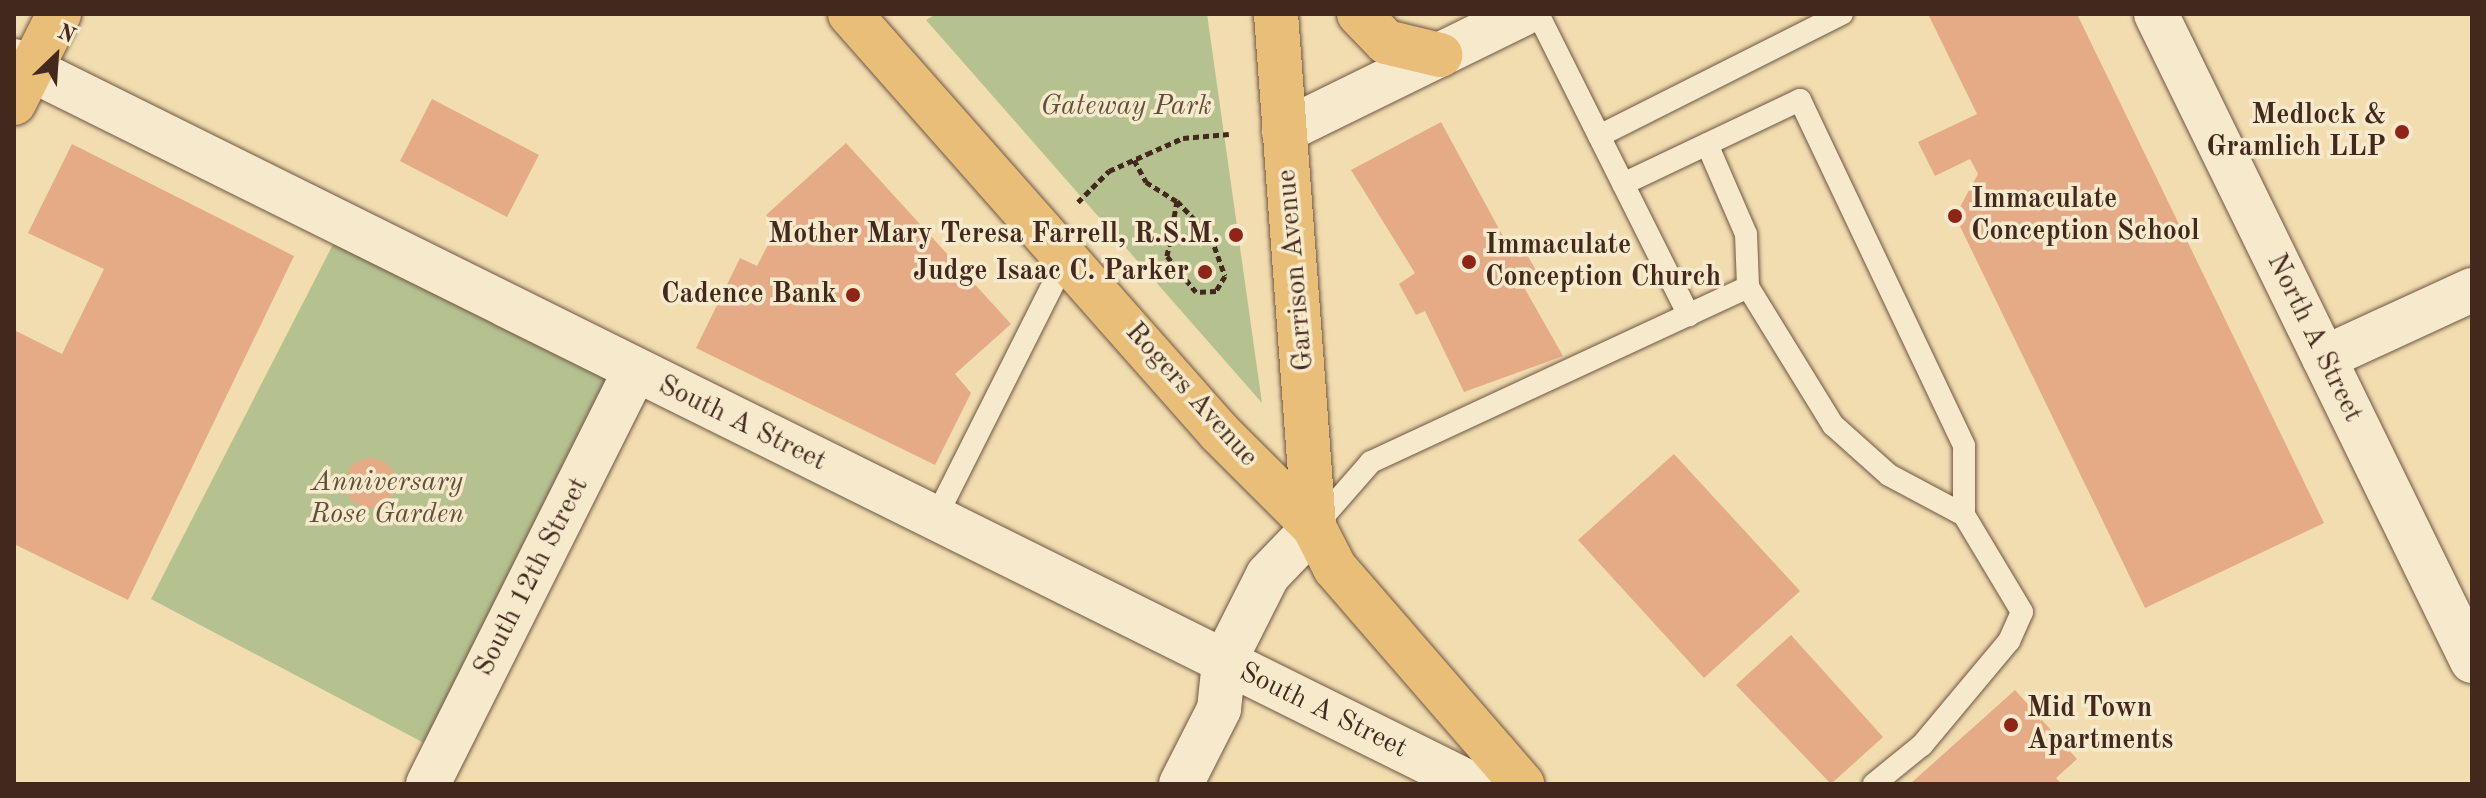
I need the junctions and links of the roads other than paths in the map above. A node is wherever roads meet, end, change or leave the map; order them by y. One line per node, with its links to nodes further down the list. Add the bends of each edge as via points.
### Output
1 (59, 14): 10 (main road)
2 (850, 14): 15 (main road, Rogers Avenue)
3 (1276, 14): 11 (main road, Garrison Avenue)
4 (1359, 14): 9 (main road, via 1386,42)
5 (1523, 14): 9 (street)
6 (1538, 14): 12 (lane)
7 (1842, 14): 12 (lane)
8 (2156, 14): 19 (street, North A Street)
9 (1440, 55): 11 (street)
10 (20, 78): 20 (street, South A Street)
11 (1284, 131): 23 (main road, Garrison Avenue)
12 (1599, 136): 14 (lane)
13 (1707, 144): 14 (lane); 16 (lane, via 1746,234); 21 (lane, via 1800,100 1964,446)
14 (1623, 184): 18 (lane)
15 (1069, 254): 22 (lane); 23 (main road, Rogers Avenue, via 1219,432)
16 (1748, 287): 18 (lane); 21 (lane, via 1833,425 1889,475)
17 (2472, 290): 19 (street)
18 (1689, 315): 23 (lane, via 1371,462)
19 (2324, 358): 24 (street, North A Street)
20 (635, 371): 22 (street, South A Street); 26 (street, South 12th Street)
21 (1964, 515): 30 (lane, via 2022,612 2009,641 1922,745)
22 (935, 519): 25 (street, South A Street)
23 (1314, 527): 25 (street, via 1268,575); 29 (main road, Rogers Avenue, via 1335,568)
24 (2472, 661)
25 (1224, 662): 27 (street, via 1219,709); 28 (street, South A Street)
26 (428, 784)
27 (1181, 784)
28 (1472, 784)
29 (1522, 784)
30 (1874, 784)

